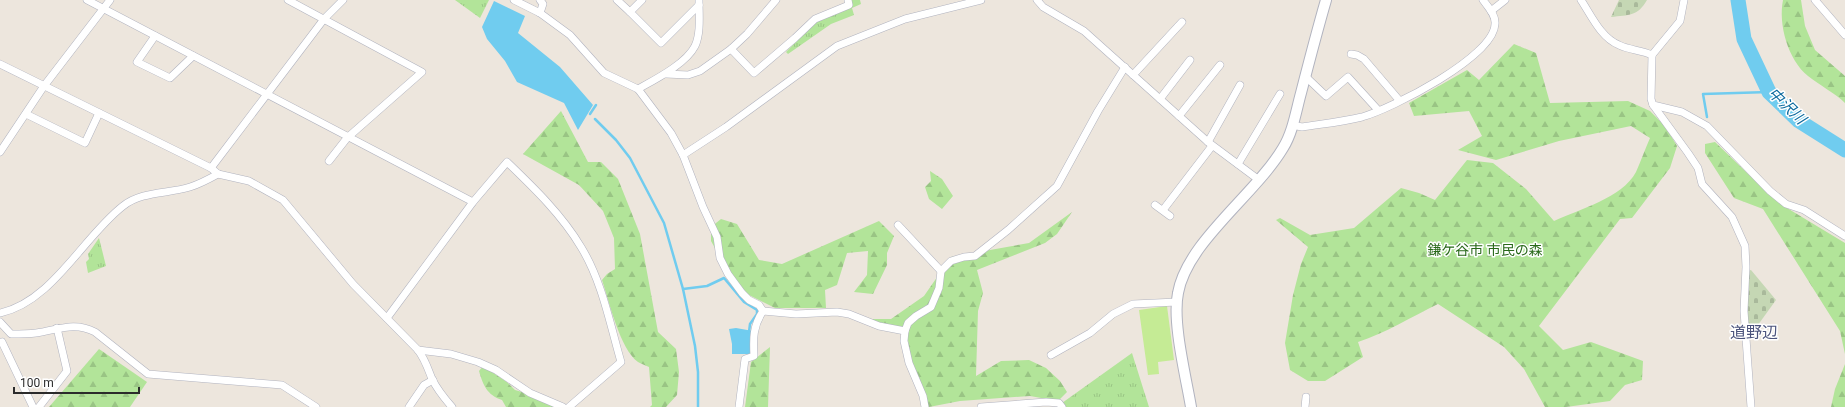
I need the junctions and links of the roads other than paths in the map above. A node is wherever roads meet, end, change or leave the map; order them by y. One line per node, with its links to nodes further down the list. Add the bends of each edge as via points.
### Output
1 (87, 0): 20 (street)
2 (110, 0): 20 (street)
3 (288, 0): 24 (street)
4 (344, 0): 24 (street)
5 (514, 0): 23 (street)
6 (540, 0): 23 (street, via 543,4)
7 (617, 0): 22 (street)
8 (642, 0): 22 (street)
9 (776, 0): 28 (street)
10 (848, 0): 28 (street, via 849,5 815,19 754,72)
11 (980, 0): 55 (street, via 905,19 837,46)
12 (1037, 0): 35 (street, via 1043,7 1084,31)
13 (1326, 0): 38 (street)
14 (1483, 0): 21 (street)
15 (1505, 0): 21 (street)
16 (1581, 0): 31 (street, via 1610,40)
17 (1684, 0): 31 (street, via 1680,21)
18 (1815, 0): 26 (street)
19 (699, 2): 22 (street, via 661,43); 36 (street, via 699,29 695,47)
20 (103, 9): 27 (street); 40 (street)
21 (1491, 11): 45 (street, via 1495,24 1492,34 1480,50 1455,71)
22 (630, 12)
23 (540, 13): 41 (street, via 570,35 604,72)
24 (324, 19): 43 (street); 52 (street, via 422,72)
25 (1182, 22): 37 (street)
26 (1845, 35)
27 (156, 36): 30 (street); 30 (street, via 138,62 170,78)
28 (731, 49): 36 (street, via 700,71 688,75)
29 (1351, 54): 45 (street, via 1364,59)
30 (193, 56): 43 (street)
31 (1652, 56): 46 (street)
32 (1190, 60): 44 (street)
33 (0, 64): 40 (street)
34 (1220, 65): 50 (street)
35 (1125, 67): 37 (street); 67 (street, via 1057,186 975,256 951,261)
36 (666, 74): 41 (street)
37 (1133, 74): 44 (street)
38 (1305, 76): 47 (street, via 1326,96 1348,76); 51 (street)
39 (1240, 85): 53 (street)
40 (44, 86): 48 (street); 49 (street)
41 (638, 89): 55 (street, via 672,133)
42 (1280, 94): 57 (street)
43 (266, 96): 52 (street); 58 (street)
44 (1160, 99): 50 (street)
45 (1399, 100): 47 (street)
46 (1653, 105): 66 (street, via 1682,112 1707,126 1786,204 1804,210); 94 (street, via 1692,158 1698,168 1702,184 1732,217 1745,246 1744,311)
47 (1378, 110): 51 (street, via 1362,117 1302,127)
48 (99, 113): 49 (street, via 85,143); 58 (street)
49 (26, 114): 54 (street)
50 (1179, 116): 53 (street)
51 (1292, 125): 60 (street, via 1284,147)
52 (347, 138): 56 (street); 61 (street)
53 (1210, 144): 57 (street); 63 (street)
54 (0, 152)
55 (683, 155): 69 (street, via 717,237 720,258 728,274 742,293)
56 (329, 161)
57 (1238, 164): 60 (street)
58 (211, 168): 59 (street)
59 (218, 174): 70 (street, via 190,187 145,195 123,206 33,298 20,307); 71 (street, via 249,181 283,200 353,284)
60 (1259, 180): 68 (street, via 1200,248 1185,271)
61 (473, 202): 71 (street); 87 (street, via 507,162 534,188 582,247 601,290 621,362)
62 (1155, 205): 63 (street)
63 (1162, 210): 64 (street)
64 (1170, 216)
65 (898, 225): 67 (street)
66 (1845, 236)
67 (941, 271): 74 (street, via 939,288 931,307 908,322)
68 (1177, 302): 78 (street, via 1134,304 1113,314 1090,333); 92 (street, via 1177,321)
69 (763, 311): 74 (street, via 796,314 837,312 879,326); 88 (street, via 753,335 754,356 744,359)
70 (0, 313)
71 (388, 318): 77 (street)
72 (0, 322): 75 (street)
73 (57, 328): 75 (street, via 36,333); 82 (street, via 67,371); 83 (street, via 70,325 95,332 148,374 282,385)
74 (905, 331): 89 (street, via 904,341 909,363)
75 (11, 334): 76 (street)
76 (1, 342): 81 (street)
77 (418, 350): 79 (street); 86 (street, via 451,354 478,362 496,370 530,393)
78 (1051, 355)
79 (433, 380): 84 (street, via 424,385); 85 (street)
80 (1306, 397): 93 (street)
81 (33, 407)
82 (39, 407)
83 (316, 407)
84 (409, 407)
85 (452, 407)
86 (563, 407)
87 (569, 407)
88 (739, 407)
89 (925, 407)
90 (981, 407): 91 (street, via 1046,402 1059,403)
91 (1062, 407)
92 (1191, 407)
93 (1305, 407)
94 (1752, 407)

